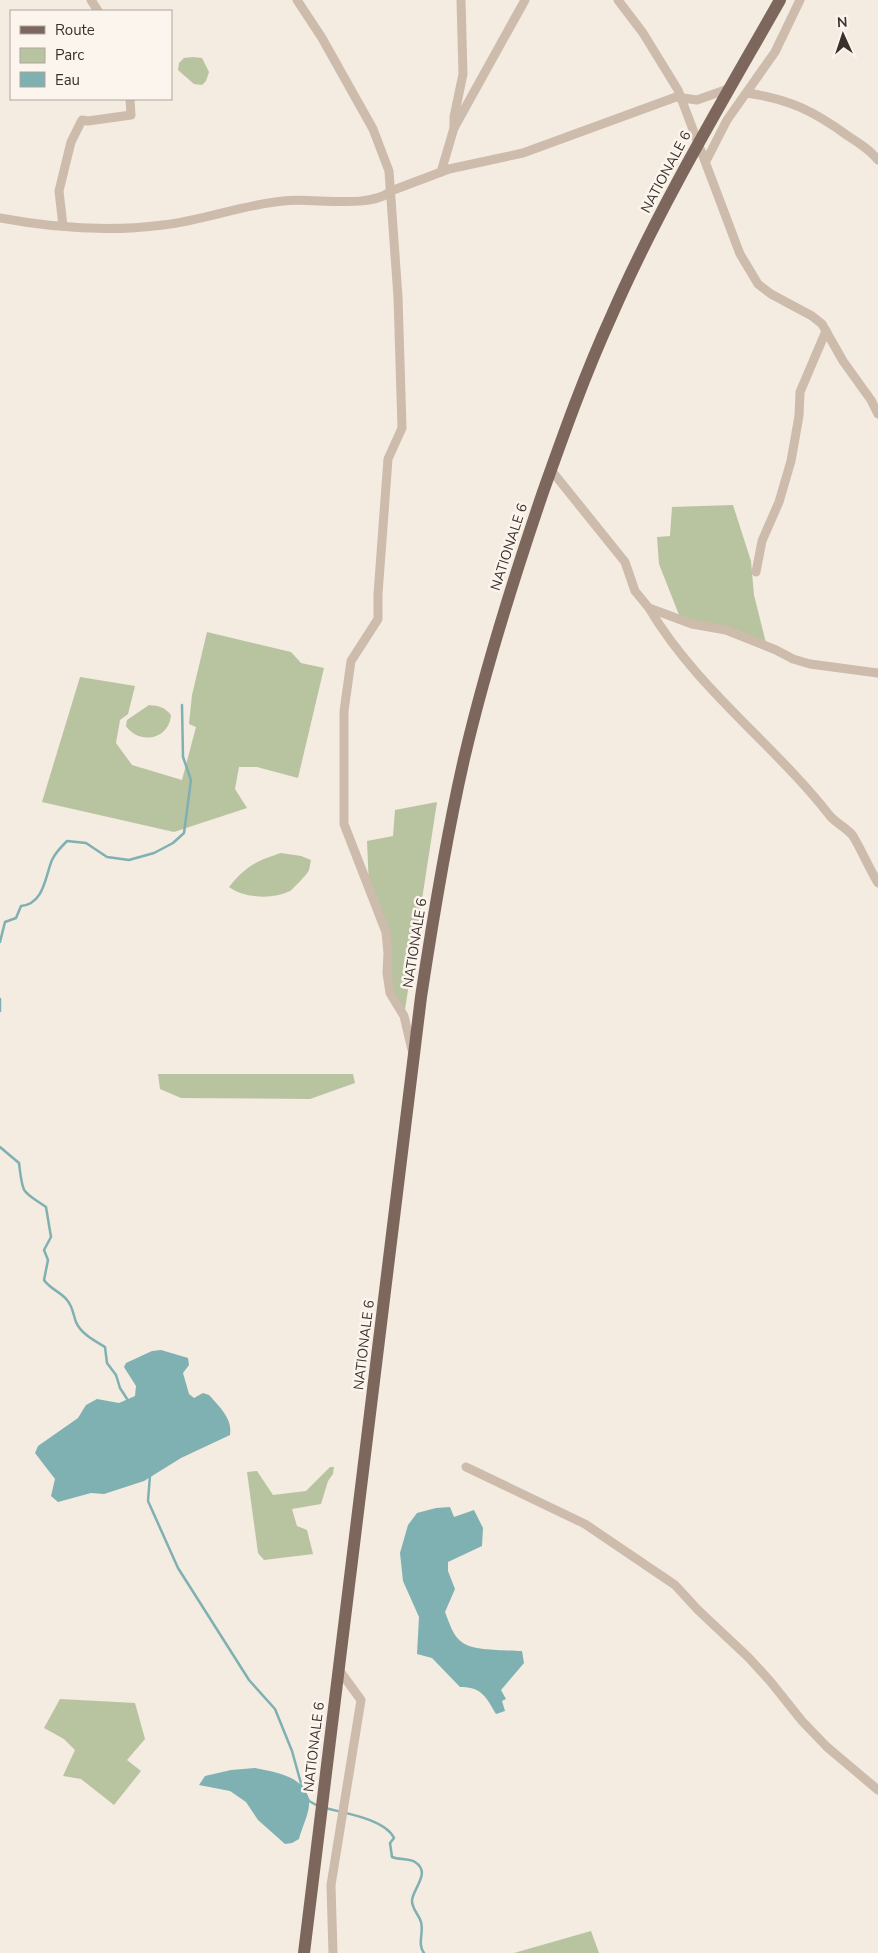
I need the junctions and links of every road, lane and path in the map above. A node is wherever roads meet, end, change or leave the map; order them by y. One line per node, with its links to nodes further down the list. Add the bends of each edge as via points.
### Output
1 (297, 0): 16 (street, via 373,129 389,171)
2 (461, 0): 11 (street, via 463,74)
3 (525, 0): 11 (street)
4 (618, 0): 9 (street, via 643,32)
5 (780, 0): 7 (main road, NATIONALE 6)
6 (800, 0): 8 (street, via 775,52)
7 (728, 89): 9 (street, via 697,100); 12 (main road, NATIONALE 6)
8 (747, 93): 13 (street, via 773,97 807,109); 14 (street, via 727,120)
9 (680, 96): 12 (street); 15 (street, via 523,153)
10 (130, 100): 18 (street, via 131,115 82,120 71,142 59,191)
11 (454, 128): 15 (street)
12 (699, 142): 14 (street); 21 (main road, NATIONALE 6, via 611,316)
13 (878, 160)
14 (706, 161): 19 (street, via 740,254 758,284 812,316)
15 (441, 172): 16 (street)
16 (390, 191): 18 (street, via 384,197 356,201 284,201 164,225 121,229); 26 (street, via 398,297 402,428 388,459 378,619 351,662 344,711 344,824 386,932 390,993 404,1016)
17 (0, 218): 18 (street)
18 (63, 226)
19 (826, 331): 20 (street); 22 (street, via 800,392 791,461 779,502 762,540)
20 (878, 414)
21 (551, 470): 23 (street, via 626,562 635,591); 26 (main road, NATIONALE 6, via 497,632 464,760 431,934)
22 (756, 572)
23 (649, 608): 24 (street, via 692,624 726,630 802,661); 25 (street, via 663,631 713,691 813,793 832,818 852,834)
24 (878, 673)
25 (878, 883)
26 (414, 1060): 28 (main road, NATIONALE 6)
27 (466, 1467): 29 (street, via 585,1524 675,1584 748,1657 802,1721)
28 (339, 1670): 30 (main road, NATIONALE 6); 31 (street, via 361,1700 331,1885)
29 (878, 1790)
30 (304, 1953)
31 (333, 1953)

